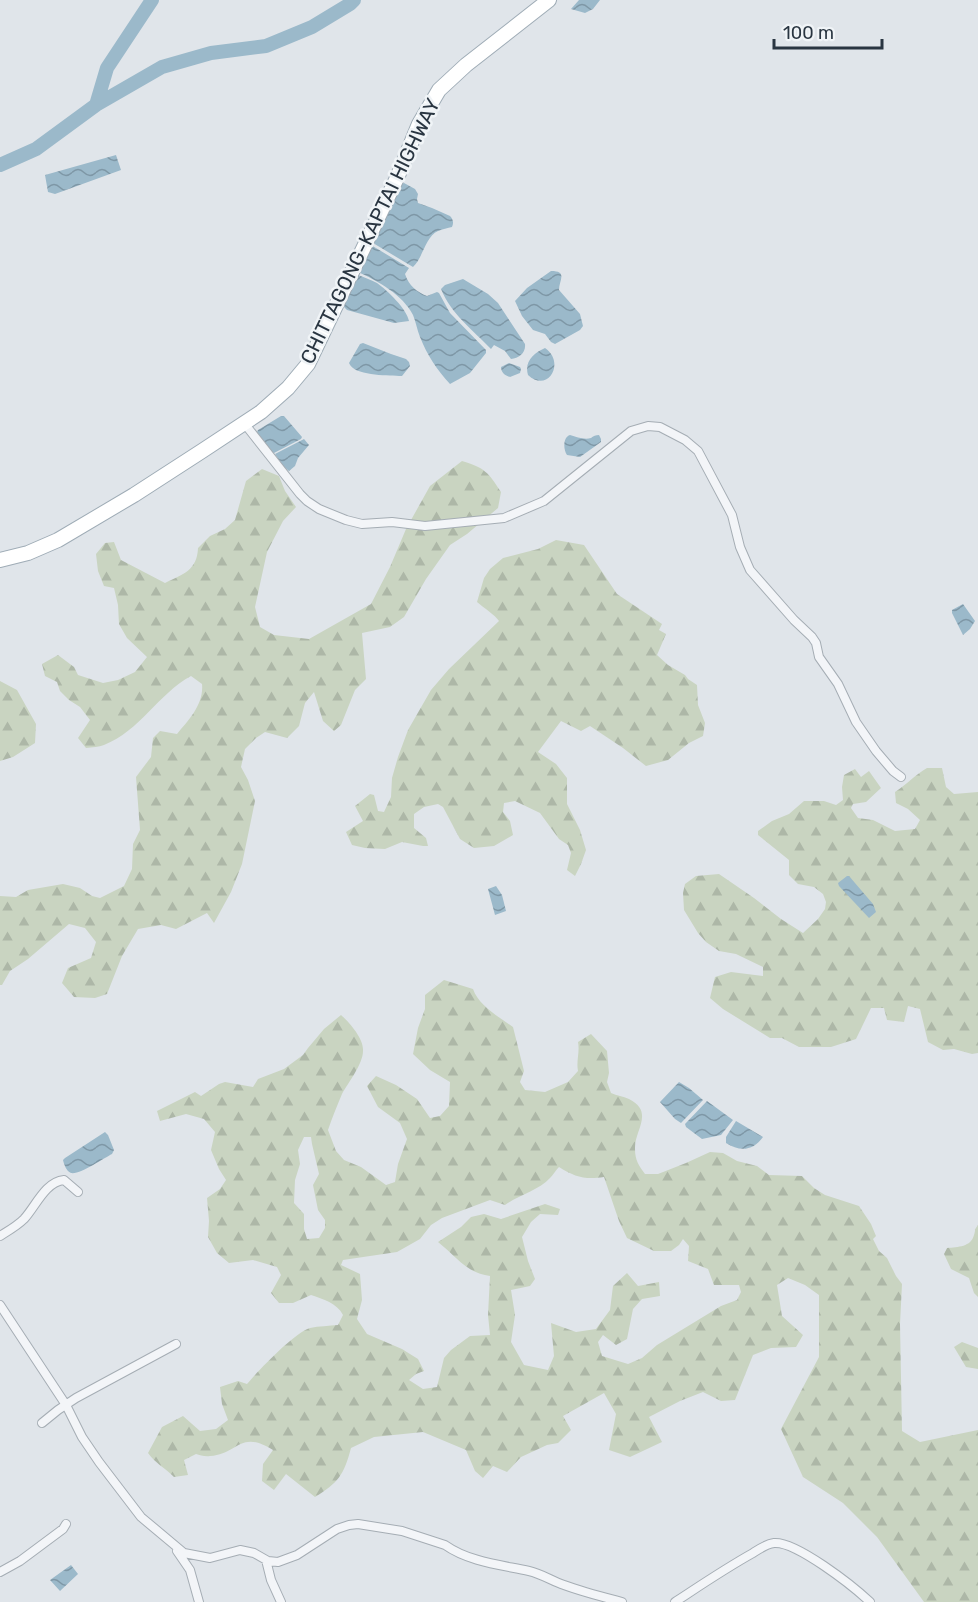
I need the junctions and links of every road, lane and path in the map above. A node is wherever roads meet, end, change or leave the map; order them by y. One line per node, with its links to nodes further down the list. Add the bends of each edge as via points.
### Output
1 (549, 0): 2 (main road, CHITTAGONG-KAPTAI HIGHWAY, via 439,90 419,124 398,178 308,364 288,388)
2 (244, 423): 3 (main road, CHITTAGONG-KAPTAI HIGHWAY, via 58,540 28,554); 4 (street, via 300,494 320,509 362,524 425,526 504,518 544,501 630,431 654,426 669,431 698,452 734,518 740,547 752,573 812,636 819,657 838,684 856,722)
3 (0, 560)
4 (901, 777)
5 (78, 1192): 6 (street, via 64,1180 55,1182 23,1220)
6 (0, 1236)
7 (0, 1305): 9 (street)
8 (176, 1344): 9 (street)
9 (66, 1405): 10 (street); 12 (street, via 82,1437 141,1517)
10 (42, 1423)
11 (66, 1524): 14 (street)
12 (175, 1547): 13 (street, via 203,1557 240,1550); 15 (street, via 190,1570)
13 (266, 1560): 16 (street); 17 (street, via 288,1559 332,1532 358,1524 402,1531)
14 (0, 1572)
15 (199, 1602)
16 (281, 1602)
17 (622, 1602)
18 (675, 1602): 19 (street, via 772,1543 789,1545)
19 (870, 1602)

